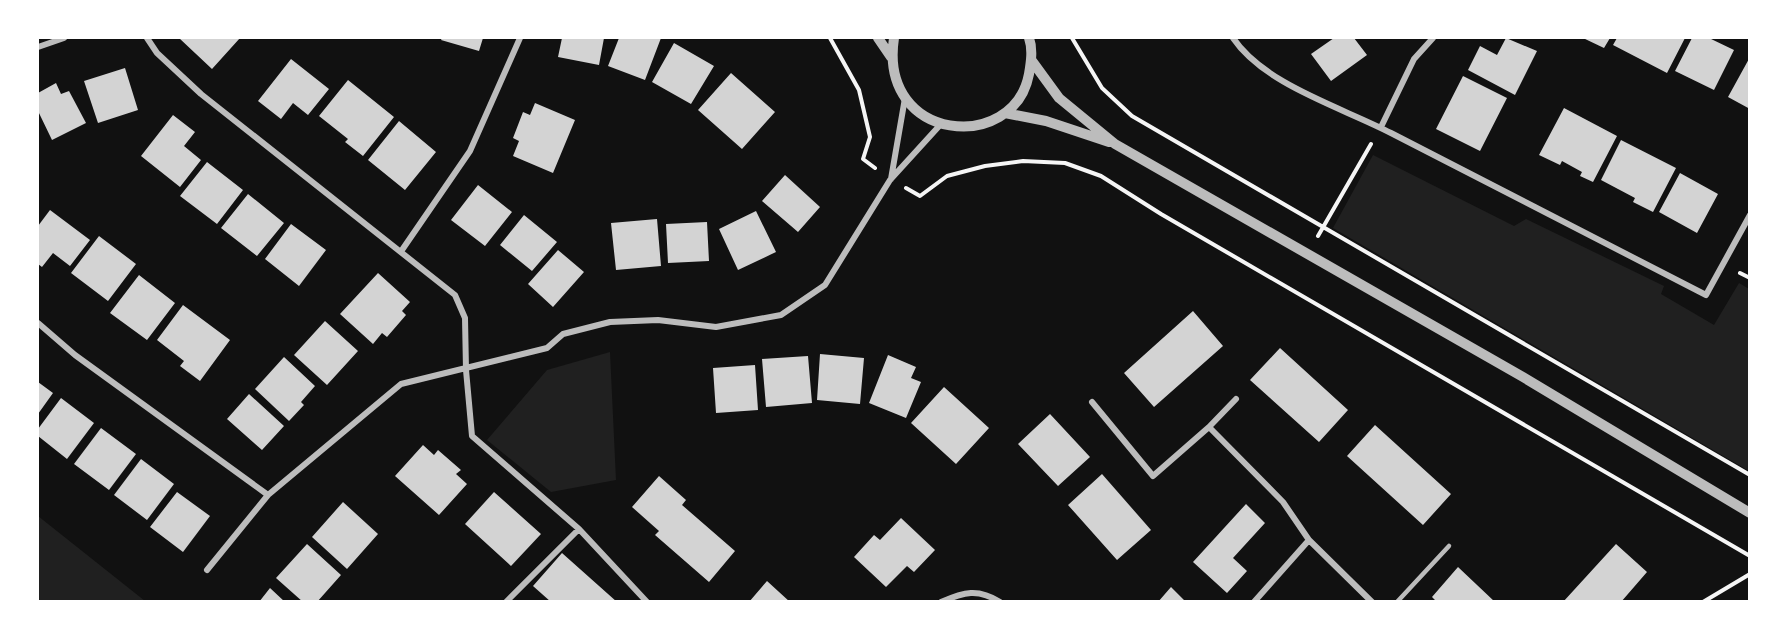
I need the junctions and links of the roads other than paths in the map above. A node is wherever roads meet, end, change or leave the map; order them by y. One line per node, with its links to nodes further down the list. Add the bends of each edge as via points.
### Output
1 (64, 38): 9 (street)
2 (147, 38): 19 (street, via 157,53 201,94)
3 (520, 38): 19 (street, via 471,151)
4 (878, 38): 10 (street)
5 (894, 38): 10 (street)
6 (1029, 38): 11 (street)
7 (1233, 38): 15 (street, via 1242,51 1284,82)
8 (1433, 38): 15 (street, via 1414,59)
9 (38, 47)
10 (891, 57): 12 (street, via 895,79)
11 (1032, 61): 13 (street, via 1028,81); 16 (street, via 1059,98)
12 (905, 98): 14 (street, via 921,114); 17 (street)
13 (1005, 113): 14 (street, via 985,123 963,127); 16 (street, via 1046,121)
14 (941, 124): 17 (street)
15 (1381, 127): 18 (street, via 1706,295)
16 (1115, 144): 26 (street, via 1523,377)
17 (890, 180): 21 (street, via 825,285 781,315 717,327 658,320 610,322 563,334 547,348)
18 (1749, 215)
19 (402, 250): 21 (street, via 455,295 465,318)
20 (38, 323): 25 (street, via 75,355)
21 (466, 370): 25 (street, via 401,384); 27 (street, via 472,436)
22 (1236, 399): 24 (street)
23 (1092, 402): 24 (street, via 1153,476)
24 (1209, 427): 28 (street, via 1283,502)
25 (268, 495): 30 (street)
26 (1749, 513)
27 (579, 530): 31 (street); 32 (street)
28 (1309, 540): 35 (street); 36 (street)
29 (1449, 546): 37 (lane)
30 (207, 570)
31 (506, 602)
32 (647, 602)
33 (941, 602): 34 (street, via 957,595 984,592)
34 (1000, 602)
35 (1254, 602)
36 (1372, 602)
37 (1397, 602)

